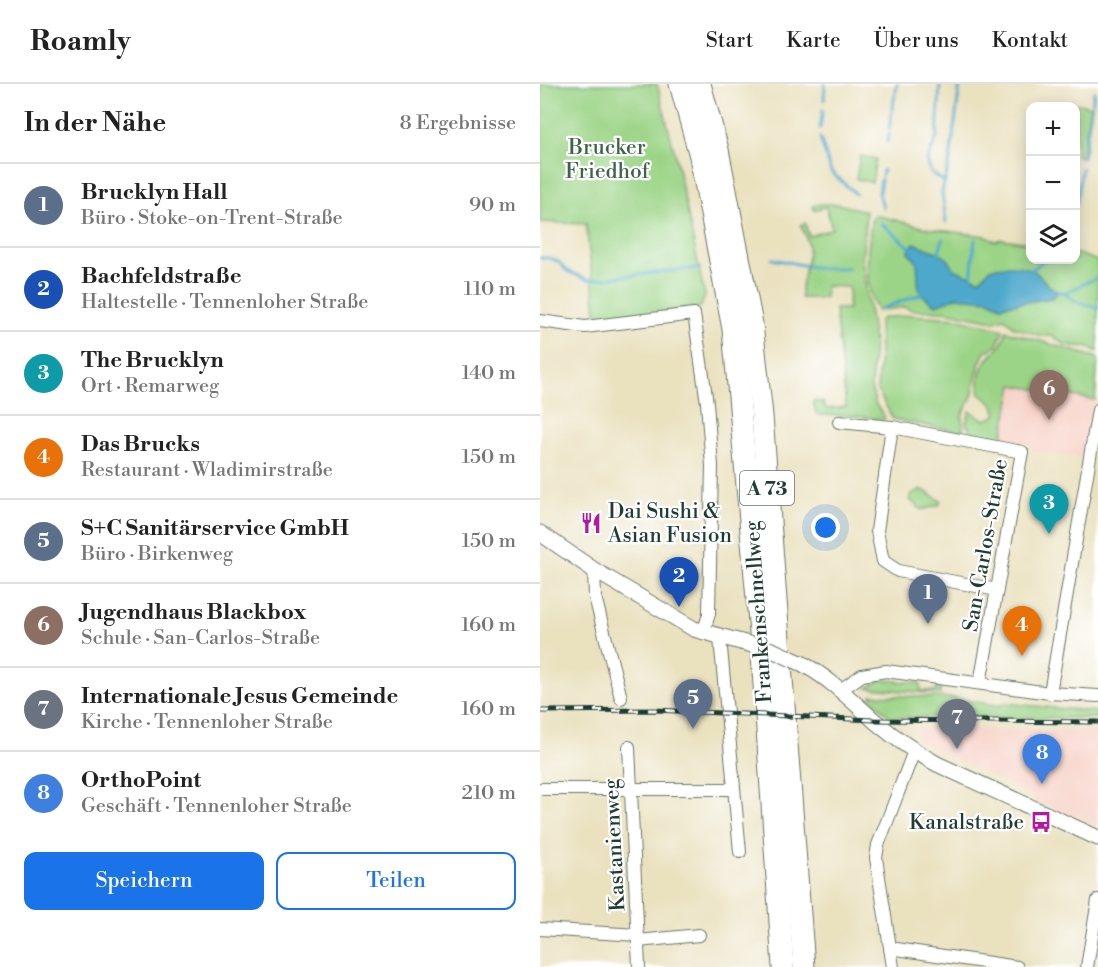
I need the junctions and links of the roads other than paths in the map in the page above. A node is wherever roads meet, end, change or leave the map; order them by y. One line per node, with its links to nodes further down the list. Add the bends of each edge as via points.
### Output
1 (680, 84): 31 (highway, Frankenschnellweg / A 73, via 700,156 733,329)
2 (700, 84): 32 (highway, Frankenschnellweg / A 73, via 735,231 753,336)
3 (540, 321): 11 (street, via 585,327 694,314 712,466 709,614)
4 (1098, 410): 7 (street)
5 (839, 422): 6 (street, San-Carlos-Straße)
6 (892, 427): 10 (street, via 877,531 883,561 898,572); 10 (street, San-Carlos-Straße, via 1022,453)
7 (1093, 464): 15 (street)
8 (540, 534): 9 (street)
9 (594, 570): 11 (street); 17 (street, via 595,597)
10 (997, 590): 13 (street, San-Carlos-Straße)
11 (704, 633): 12 (street)
12 (720, 638): 14 (street, bridge, via 772,650); 21 (street)
13 (980, 683): 14 (street, via 875,672 858,677); 15 (street)
14 (842, 689): 19 (street)
15 (1050, 693): 16 (street)
16 (1098, 696)
17 (621, 698)
18 (629, 747): 22 (street, Kastanienweg)
19 (914, 751): 23 (street); 29 (street, via 876,858)
20 (540, 789): 22 (street)
21 (734, 789): 22 (street); 24 (street)
22 (631, 790): 28 (street, Kastanienweg)
23 (1098, 838)
24 (740, 852)
25 (1098, 900): 35 (street)
26 (540, 929): 28 (street)
27 (699, 935): 28 (street)
28 (638, 938): 30 (street, Kastanienweg)
29 (890, 948): 33 (street); 34 (street)
30 (639, 967)
31 (783, 967)
32 (804, 967)
33 (893, 967)
34 (1017, 967)
35 (1087, 967)

